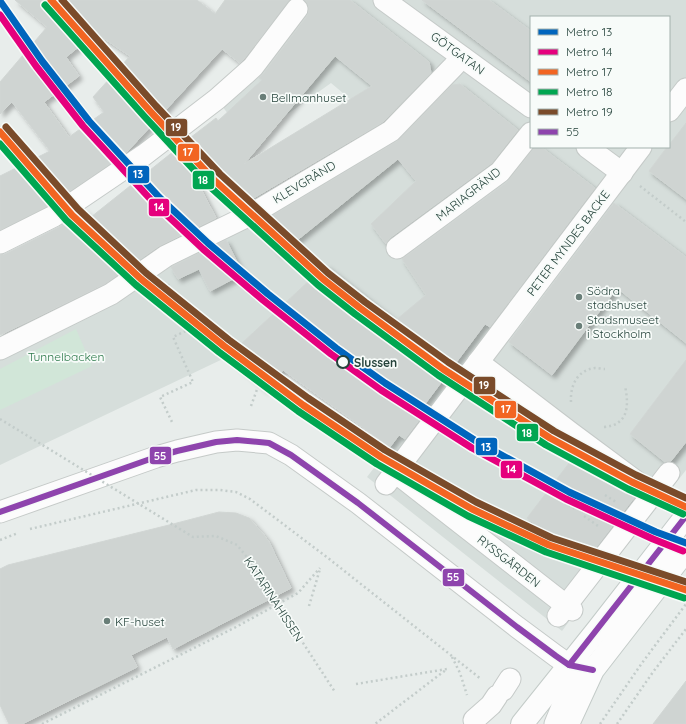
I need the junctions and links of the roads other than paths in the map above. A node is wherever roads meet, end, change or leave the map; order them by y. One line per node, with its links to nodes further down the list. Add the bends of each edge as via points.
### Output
1 (384, 0): 3 (street, GÖTGATAN)
2 (297, 8): 11 (street, via 253,67 218,99 144,155 54,216)
3 (462, 56): 5 (street, GÖTGATAN); 14 (street, KLEVGRÄND, via 391,131 252,214 166,256 111,294)
4 (686, 89): 6 (street)
5 (530, 106)
6 (670, 110)
7 (530, 133): 12 (street, MARIAGRÄND, via 500,172)
8 (588, 148): 10 (street)
9 (641, 148): 10 (street, PETER MYNDES BACKE)
10 (622, 173): 13 (street, PETER MYNDES BACKE)
11 (0, 243)
12 (398, 248)
13 (495, 339): 15 (street, RYSSGÅRDEN)
14 (0, 349)
15 (478, 362): 17 (street, via 574,422); 17 (street, RYSSGÅRDEN, via 391,478 565,610)
16 (669, 473): 17 (street, RYSSGÅRDEN)
17 (653, 494)
18 (0, 512): 21 (street, via 177,451 237,440 269,443 291,455 358,503)
19 (686, 516): 21 (street)
20 (686, 550): 22 (street)
21 (569, 665): 22 (street); 25 (street); 26 (street, via 566,697)
22 (593, 670): 27 (street)
23 (498, 694): 24 (street)
24 (471, 710)
25 (522, 724)
26 (555, 724)
27 (568, 724)

